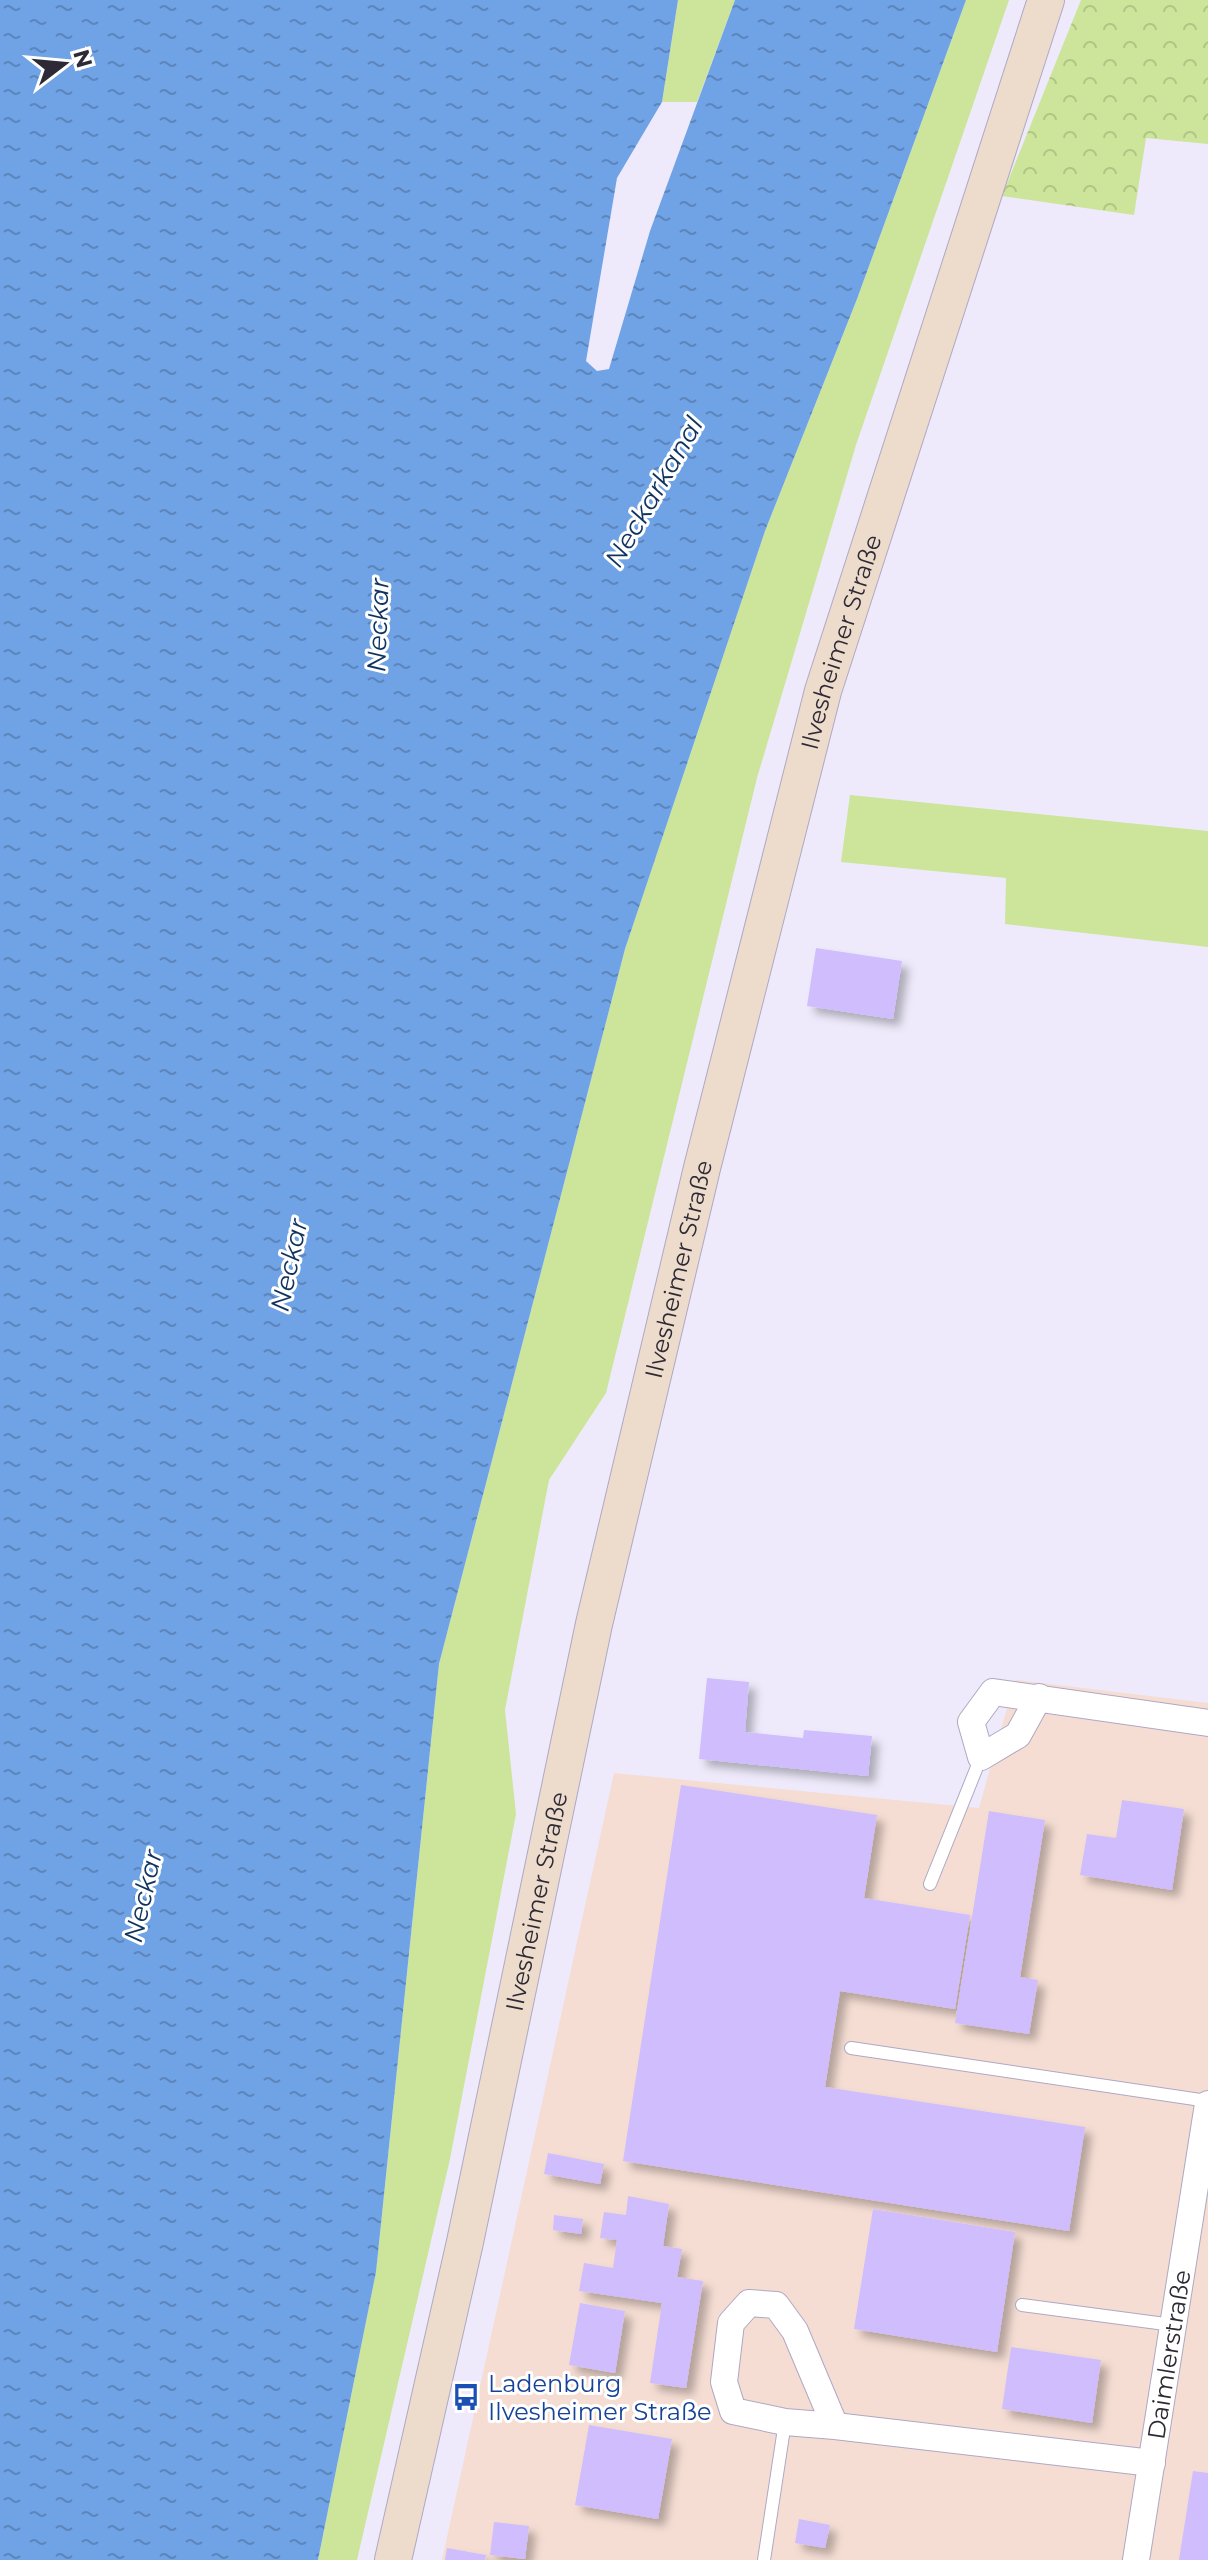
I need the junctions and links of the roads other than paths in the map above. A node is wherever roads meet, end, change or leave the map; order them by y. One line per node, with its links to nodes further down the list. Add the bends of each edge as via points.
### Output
1 (1046, 0): 13 (main road, Ilvesheimer Straße, via 823,691 594,1624)
2 (1039, 1697): 3 (street); 4 (street, via 1018,1735); 4 (street, via 993,1692 971,1722)
3 (1208, 1723)
4 (981, 1757): 5 (lane)
5 (930, 1884)
6 (851, 2048): 7 (lane)
7 (1208, 2102): 9 (street, Daimlerstraße)
8 (1022, 2305): 9 (lane)
9 (1173, 2325): 12 (street, Daimlerstraße)
10 (785, 2422): 11 (street, Daimlerstraße); 11 (street, Daimlerstraße, via 733,2411 724,2382 731,2323 749,2303 776,2305 795,2331); 14 (lane)
11 (835, 2426): 12 (street, Daimlerstraße)
12 (1152, 2463): 15 (street, Daimlerstraße)
13 (393, 2560)
14 (764, 2560)
15 (1136, 2560)

